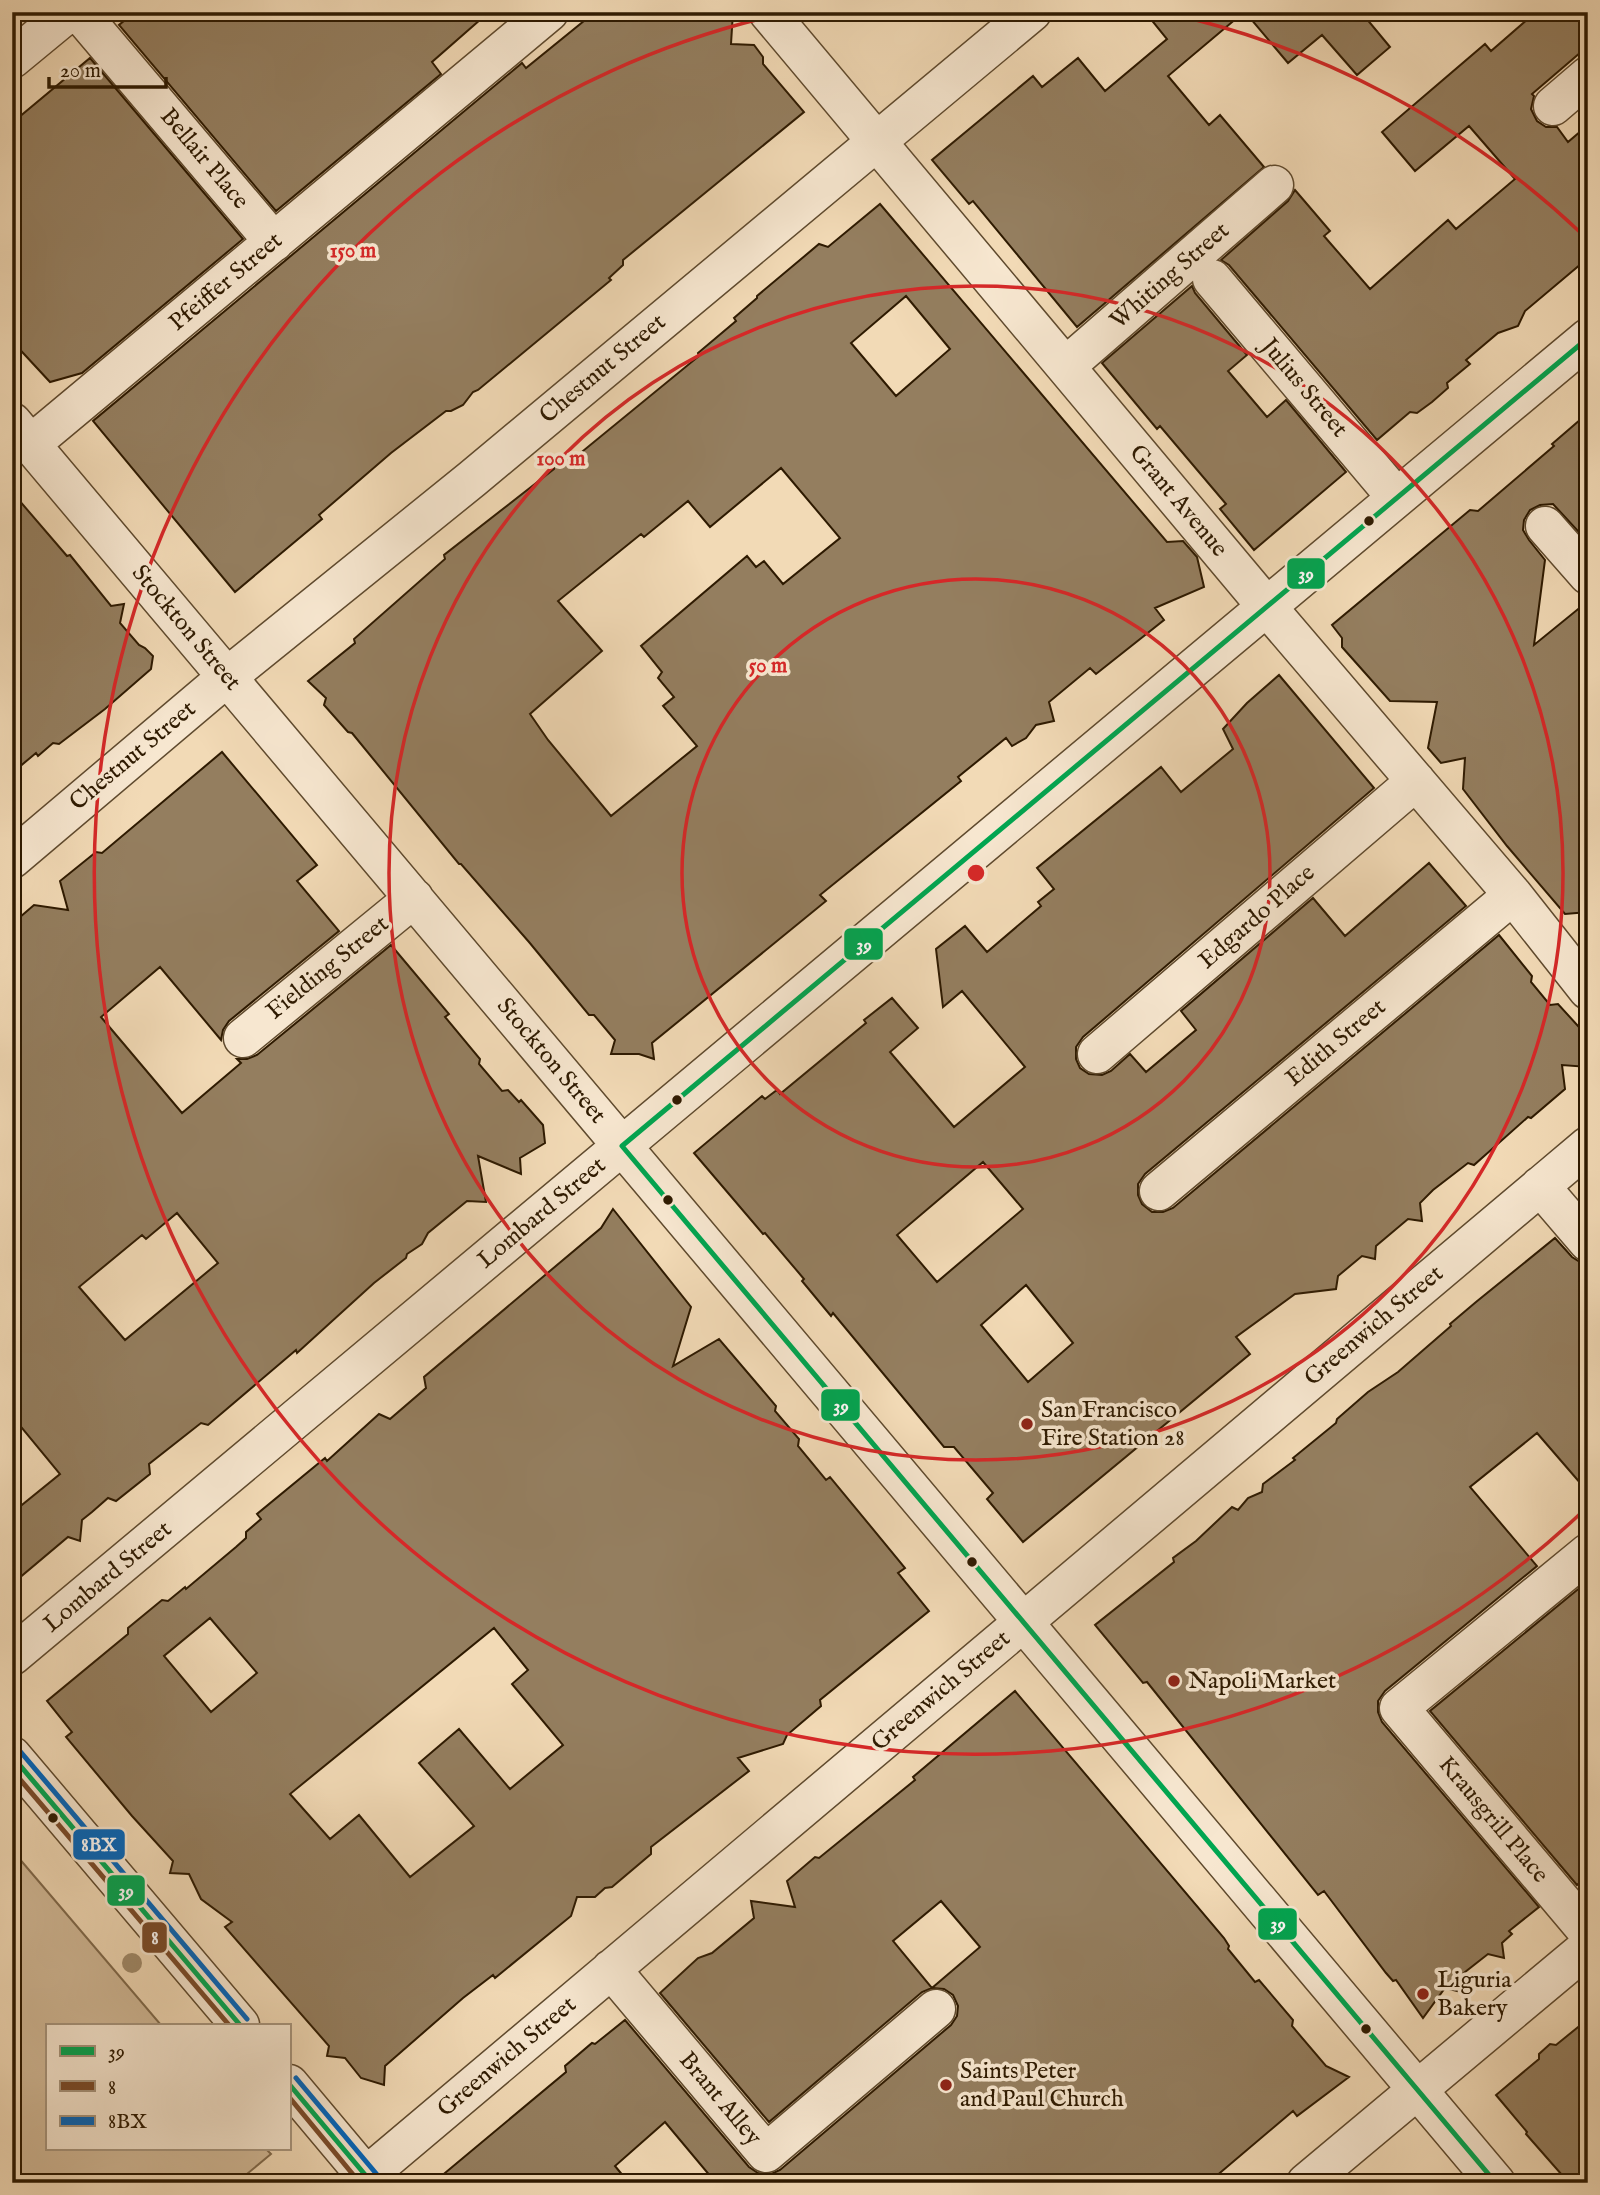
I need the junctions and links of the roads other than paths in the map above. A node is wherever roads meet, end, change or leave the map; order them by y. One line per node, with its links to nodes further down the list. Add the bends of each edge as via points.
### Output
1 (69, 12): 6 (street)
2 (79, 12): 11 (street, Bellair Place)
3 (548, 12): 11 (street, Pfeiffer Street)
4 (768, 12): 9 (street, Grant Avenue)
5 (1032, 12): 9 (street, Chestnut Street)
6 (12, 60)
7 (1588, 76): 8 (street)
8 (1553, 106)
9 (877, 141): 14 (street, Grant Avenue); 20 (street, Chestnut Street)
10 (1274, 185): 14 (street, Whiting Street)
11 (274, 242): 15 (street, Pfeiffer Street)
12 (1212, 279): 16 (street, Julius Street)
13 (1588, 338): 16 (street, Lombard Street)
14 (1066, 366): 19 (street, Grant Avenue)
15 (22, 433): 20 (street, Stockton Street)
16 (1396, 497): 19 (street, Lombard Street)
17 (1545, 526): 18 (street)
18 (1588, 575)
19 (1267, 607): 21 (street, Grant Avenue); 28 (street, Lombard Street)
20 (227, 677): 22 (street, Chestnut Street); 24 (street, Stockton Street)
21 (1416, 781): 23 (street, Grant Avenue); 27 (street, Edgardo Place)
22 (12, 859)
23 (1513, 895): 25 (street, Grant Avenue); 31 (street, Edith Street)
24 (414, 898): 26 (street, Fielding Street); 28 (street, Stockton Street)
25 (1588, 990)
26 (243, 1038)
27 (1097, 1054)
28 (622, 1146): 34 (street, Stockton Street); 35 (street, Lombard Street)
29 (1588, 1146): 30 (street, Greenwich Street)
30 (1540, 1186): 32 (street); 34 (street, Greenwich Street)
31 (1159, 1191)
32 (1588, 1242)
33 (1588, 1553): 37 (street, Krausgrill Place, via 1399,1708)
34 (1023, 1622): 39 (street, Greenwich Street); 43 (street, Stockton Street)
35 (12, 1656)
36 (12, 1756): 41 (street)
37 (1588, 1932)
38 (1588, 1947): 43 (street)
39 (611, 1969): 40 (street, Brant Alley, via 765,2153); 44 (street, Greenwich Street)
40 (936, 2009)
41 (239, 2024)
42 (290, 2085): 44 (street)
43 (1417, 2090): 45 (street); 46 (street, Stockton Street)
44 (365, 2180)
45 (1306, 2183)
46 (1496, 2183)

